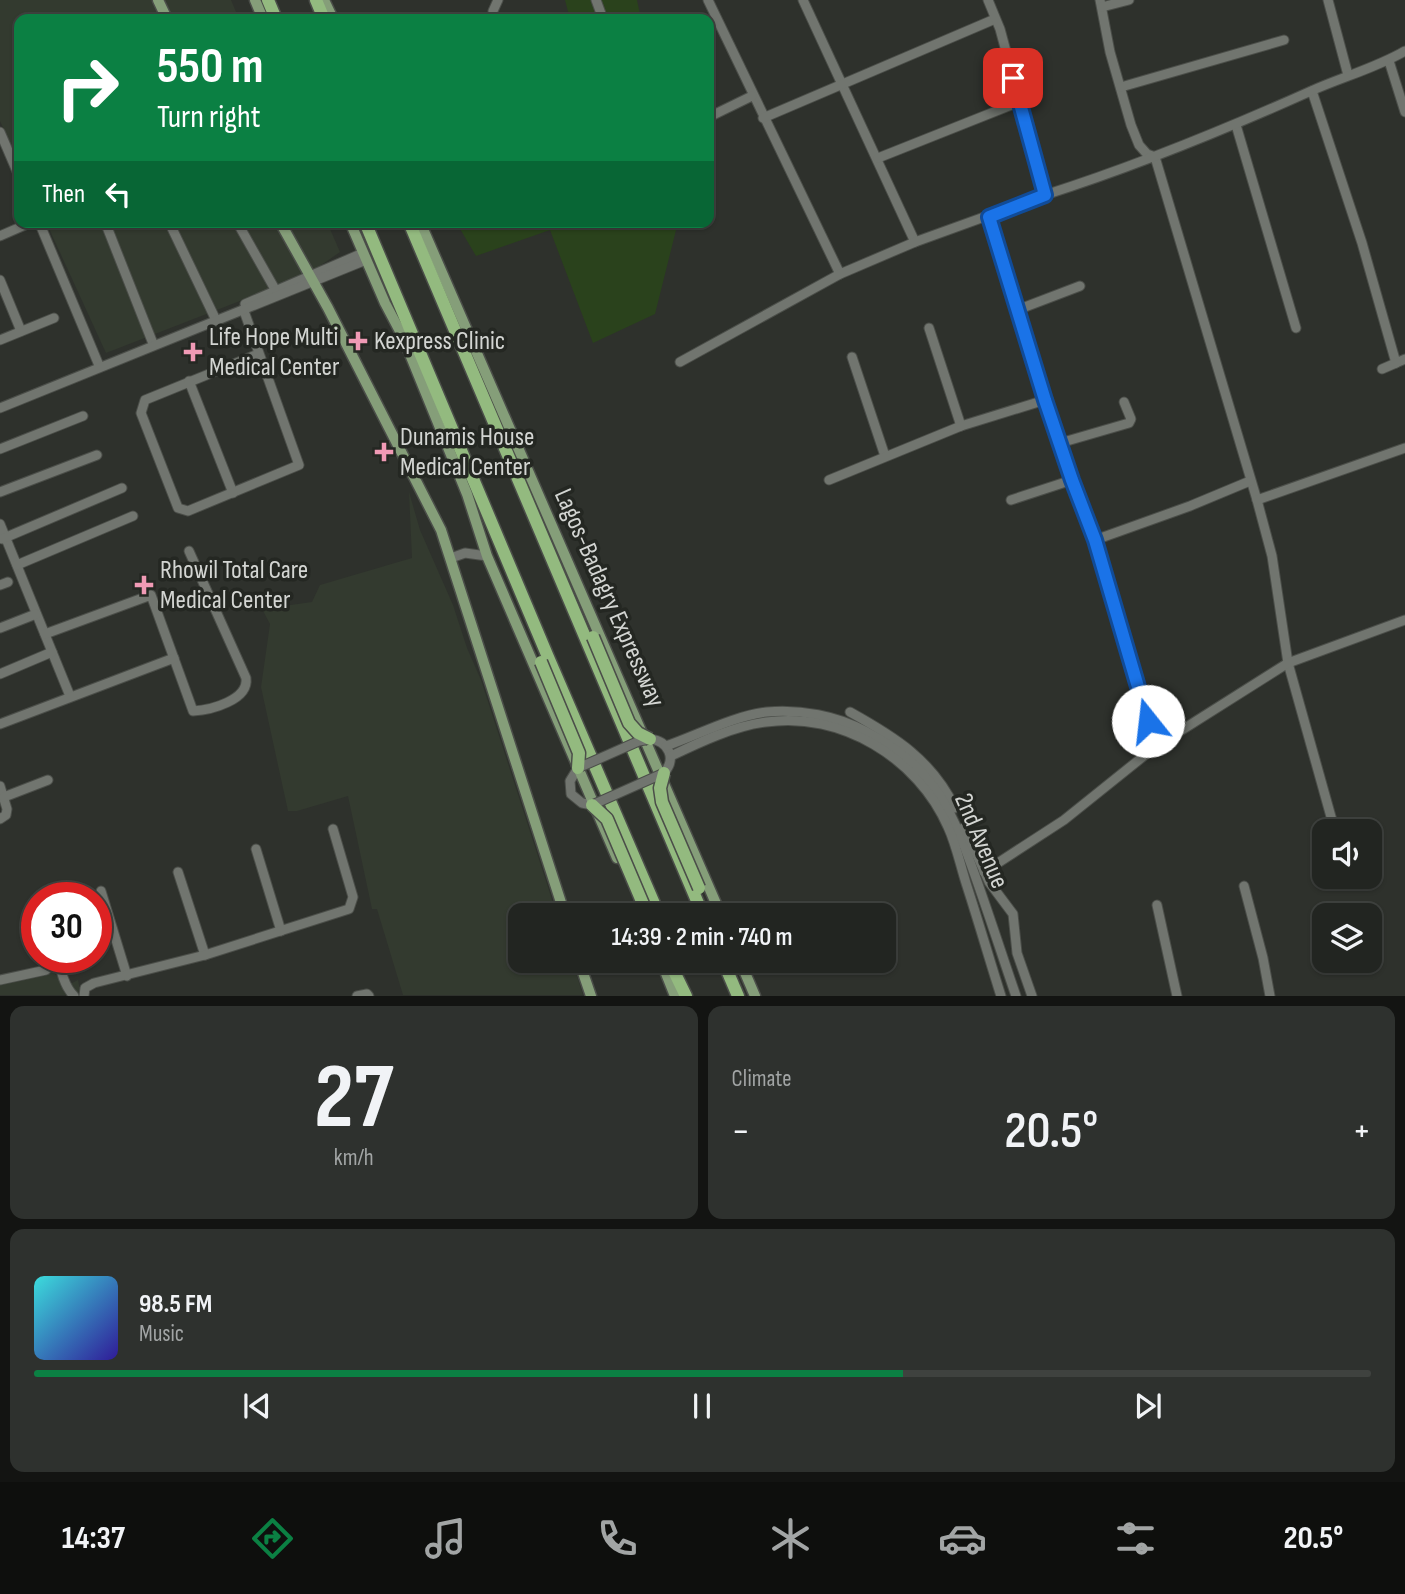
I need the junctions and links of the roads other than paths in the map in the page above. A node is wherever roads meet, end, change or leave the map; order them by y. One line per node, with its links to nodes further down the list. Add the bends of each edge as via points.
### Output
1 (498, 0): 8 (street)
2 (708, 0): 17 (street)
3 (803, 0): 14 (street)
4 (988, 0): 9 (street)
5 (1129, 0): 7 (street)
6 (1328, 0): 13 (street)
7 (1101, 3): 15 (street)
8 (493, 11)
9 (995, 19): 14 (street); 18 (street)
10 (1284, 40): 15 (street)
11 (1405, 51): 12 (street)
12 (1389, 61): 13 (street); 19 (street)
13 (1348, 75): 16 (street)
14 (843, 83): 21 (street); 24 (street)
15 (1121, 87): 25 (street, via 1139,145)
16 (1312, 91): 22 (street); 59 (street)
17 (752, 96): 20 (street); 21 (street)
18 (1019, 102): 24 (street); 27 (street)
19 (1405, 112)
20 (714, 115)
21 (763, 118): 43 (street)
22 (1236, 125): 25 (street); 53 (street)
23 (0, 132): 26 (street)
24 (878, 158): 41 (street)
25 (1155, 158): 27 (street); 79 (street)
26 (14, 164)
27 (1045, 195): 28 (street)
28 (989, 217): 41 (street); 48 (street)
29 (18, 228): 40 (street)
30 (42, 228): 61 (street)
31 (107, 228): 56 (street)
32 (172, 228): 50 (street)
33 (240, 228): 47 (street)
34 (284, 228): 44 (main road)
35 (289, 228): 44 (main road)
36 (353, 228): 42 (main road)
37 (368, 228): 71 (highway)
38 (411, 228): 68 (highway, Lagos-Badagry Expressway)
39 (423, 228): 128 (main road, Lagos-Badagry Expressway)
40 (0, 236)
41 (915, 242): 43 (street)
42 (365, 257): 44 (street); 90 (main road, via 403,337 467,494)
43 (839, 274): 60 (street)
44 (315, 279): 47 (street); 49 (street); 91 (main road, via 414,463)
45 (0, 280): 54 (street)
46 (1080, 286): 48 (street)
47 (276, 292): 50 (street)
48 (1017, 310): 64 (street)
49 (244, 311): 57 (street); 67 (street)
50 (214, 316): 56 (street)
51 (54, 318): 54 (street)
52 (929, 328): 70 (street)
53 (1296, 328)
54 (21, 331): 55 (street)
55 (0, 340)
56 (152, 341): 61 (street)
57 (258, 354): 63 (street); 82 (street, via 299,465)
58 (852, 358): 76 (street)
59 (1401, 361): 62 (street)
60 (680, 362)
61 (98, 363): 65 (street)
62 (1382, 369)
63 (189, 381): 82 (street); 82 (street, via 145,400 141,413 178,508 188,511)
64 (1045, 400): 70 (street); 72 (street)
65 (0, 402)
66 (1124, 402): 72 (street, via 1129,423)
67 (0, 408)
68 (488, 412): 105 (highway, bridge, via 629,723); 126 (highway, Lagos-Badagry Expressway)
69 (83, 416): 74 (street)
70 (961, 426): 76 (street)
71 (458, 440): 109 (highway, bridge, via 502,564 579,753); 125 (highway)
72 (1060, 443): 78 (street)
73 (1405, 448): 84 (street)
74 (0, 449)
75 (97, 455): 81 (street)
76 (886, 456): 77 (street)
77 (829, 480)
78 (1072, 480): 83 (street); 88 (street)
79 (1250, 481): 84 (street); 88 (street)
80 (122, 488): 87 (street)
81 (0, 492)
82 (233, 493)
83 (1011, 500)
84 (1257, 500): 99 (street, via 1272,556)
85 (133, 516): 92 (street)
86 (0, 524): 87 (street)
87 (3, 539): 92 (street)
88 (1095, 540): 107 (street)
89 (189, 551): 98 (street, via 246,678 244,692 193,711)
90 (487, 556): 91 (street, via 465,553); 123 (main road)
91 (454, 557): 122 (main road)
92 (16, 565): 93 (street)
93 (36, 614): 95 (street); 96 (street)
94 (1405, 620): 99 (street)
95 (0, 628)
96 (45, 634): 97 (street); 98 (street, via 151,595)
97 (52, 652): 100 (street); 101 (street)
98 (174, 657): 101 (street)
99 (1288, 663): 107 (street); 116 (street)
100 (0, 674)
101 (71, 696): 103 (street)
102 (850, 712): 119 (street, via 911,749 933,773 950,797)
103 (0, 724)
104 (851, 728): 106 (street, 2nd Avenue, via 823,715 766,712); 108 (street, 2nd Avenue, via 791,720 767,722 744,726); 154 (street, 2nd Avenue, via 907,769 939,808); 155 (street, 2nd Avenue, via 889,743 928,777 948,806)
105 (650, 739): 106 (street); 109 (street, bridge)
106 (666, 746): 108 (street)
107 (1155, 747): 119 (street, via 1064,820)
108 (671, 756): 110 (street)
109 (578, 768): 114 (street, via 570,781 571,794 582,803)
110 (664, 773): 114 (street, bridge); 127 (highway, bridge, via 662,802)
111 (48, 780): 113 (street)
112 (0, 786): 113 (street)
113 (4, 797): 115 (street, via 6,815)
114 (593, 804): 124 (highway, bridge, via 610,824)
115 (0, 819)
116 (1332, 819)
117 (333, 829): 131 (street, via 353,897 349,909)
118 (256, 849): 131 (street)
119 (984, 872): 156 (street, via 1013,914 1017,953)
120 (178, 873): 132 (street)
121 (1244, 886): 158 (street)
122 (563, 903)
123 (644, 903)
124 (644, 903)
125 (645, 903)
126 (698, 903)
127 (706, 903)
128 (716, 903)
129 (1157, 905): 157 (street)
130 (112, 929): 142 (street)
131 (281, 931): 132 (street)
132 (205, 955): 142 (street)
133 (33, 973): 143 (street)
134 (62, 973): 144 (street)
135 (586, 973): 147 (main road)
136 (666, 973): 148 (main road)
137 (674, 973): 149 (highway)
138 (683, 973): 150 (highway)
139 (728, 973): 151 (highway)
140 (736, 973): 152 (highway)
141 (745, 973): 153 (main road)
142 (127, 976): 144 (street, via 88,985)
143 (0, 981)
144 (80, 995)
145 (357, 996): 146 (street)
146 (369, 996)
147 (593, 996)
148 (676, 996)
149 (685, 996)
150 (693, 996)
151 (738, 996)
152 (745, 996)
153 (755, 996)
154 (1001, 996)
155 (1016, 996)
156 (1032, 996)
157 (1177, 996)
158 (1270, 996)

